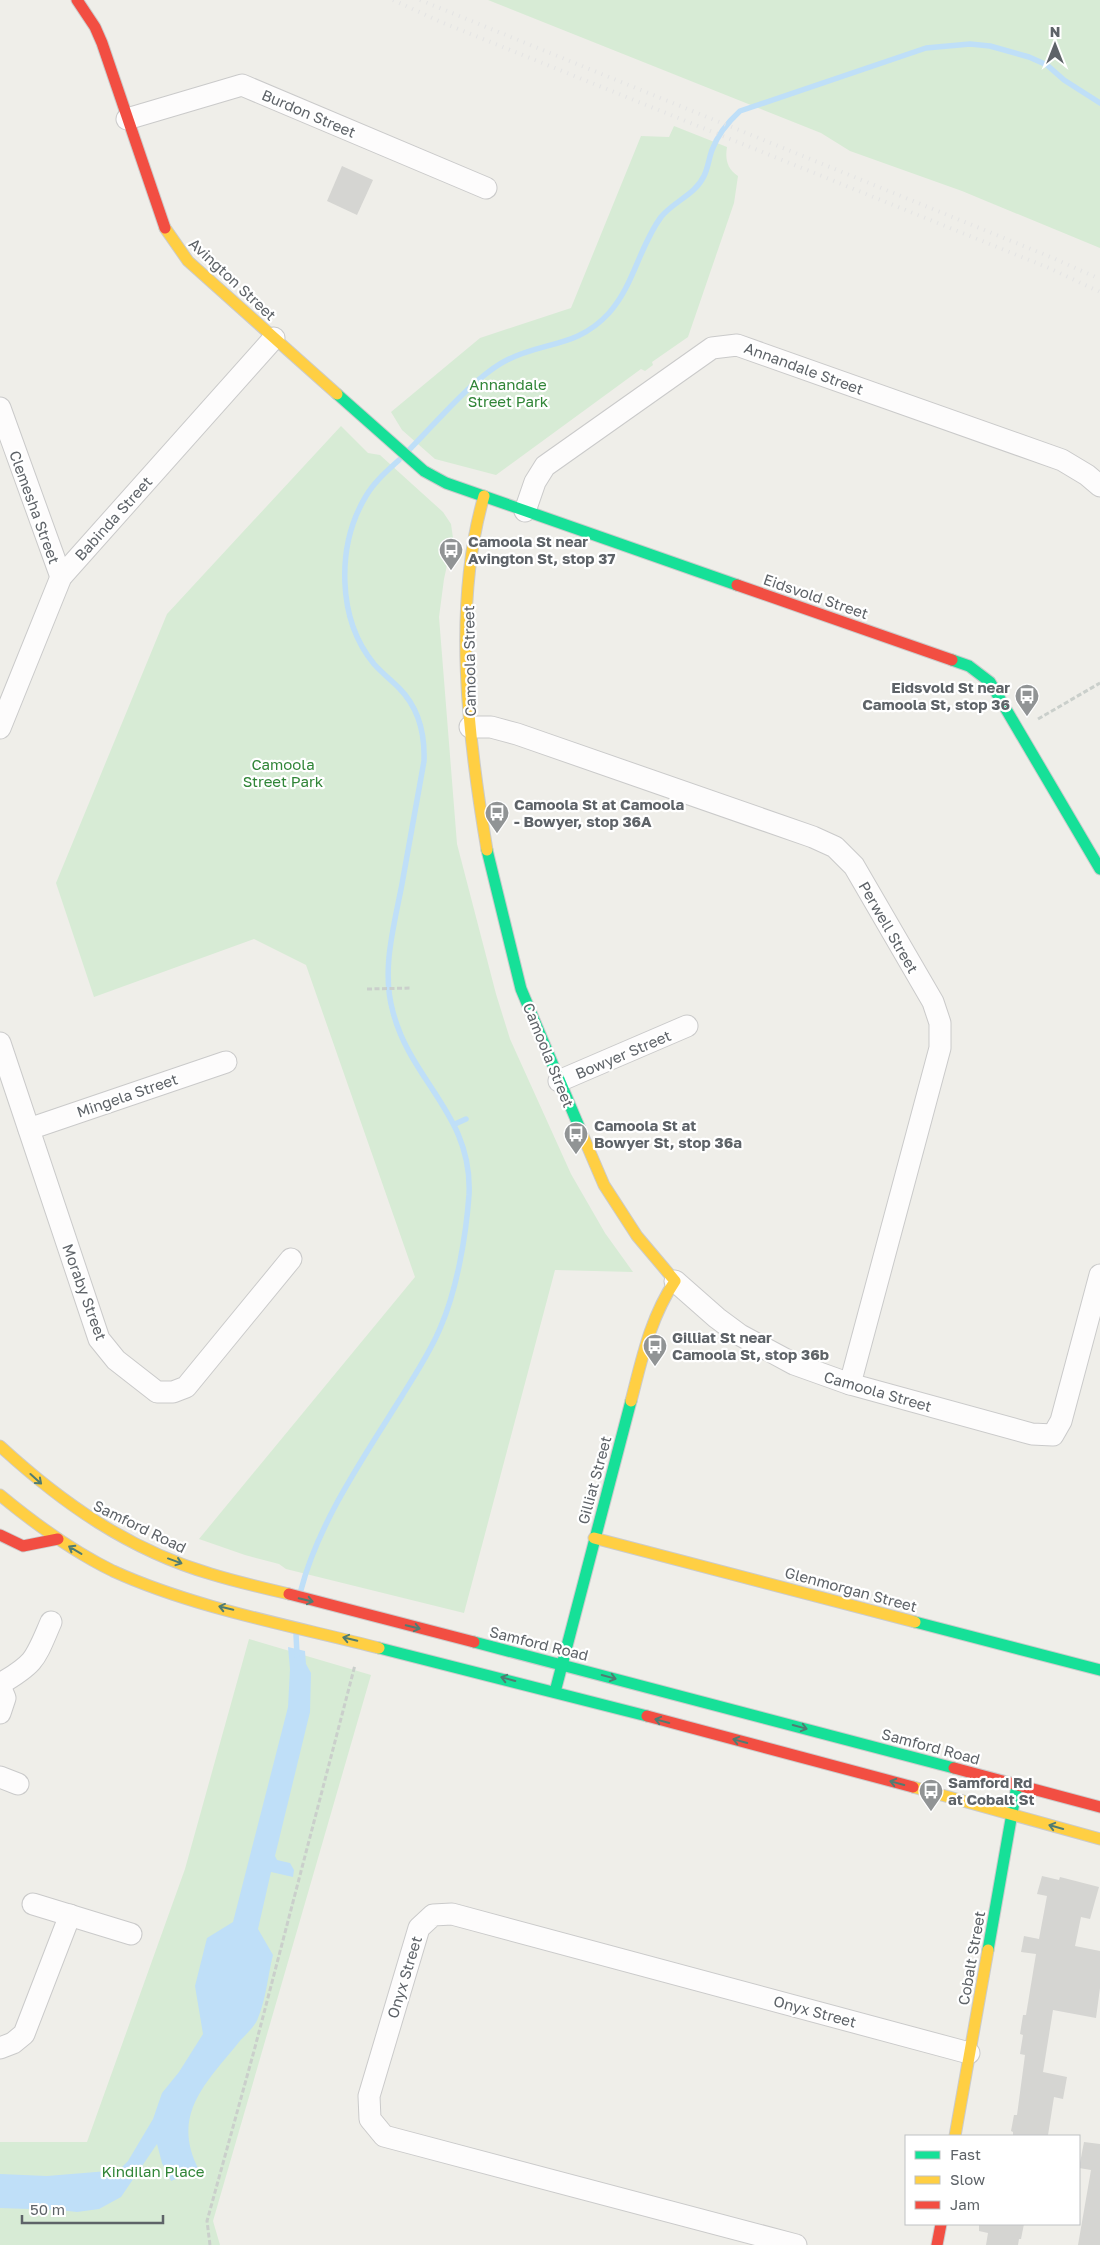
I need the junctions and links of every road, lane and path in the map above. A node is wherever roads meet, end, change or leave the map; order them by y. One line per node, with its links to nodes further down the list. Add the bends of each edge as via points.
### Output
1 (77, 0): 2 (street, Avington Street, via 95,26)
2 (127, 119): 3 (street, Burdon Street, via 242,85); 4 (street, Avington Street, via 162,222 171,239 188,261)
3 (486, 188)
4 (274, 338): 6 (street, Avington Street); 10 (street, Babinda Street)
5 (0, 408): 10 (street, Clemesha Street)
6 (424, 471): 8 (street, Eidsvold Street, via 446,483)
7 (1100, 486): 9 (street, Annandale Street, via 1062,460 737,344 712,348 545,466 535,482)
8 (484, 496): 9 (street, Eidsvold Street); 12 (street, Camoola Street, via 474,527 466,613)
9 (525, 511): 14 (street, Eidsvold Street, via 970,666 990,682)
10 (61, 577): 13 (street, Babinda Street)
11 (1100, 683): 14 (path)
12 (470, 727): 21 (street, Camoola Street, via 482,830 510,951 521,988); 26 (street, Perwell Street, via 491,727 516,734 835,847 854,866 933,1002 940,1024 940,1048)
13 (0, 728)
14 (1018, 731): 15 (street, Eidsvold Street)
15 (1100, 869)
16 (412, 988): 17 (path)
17 (367, 989)
18 (687, 1026): 21 (street, Bowyer Street)
19 (0, 1043): 22 (street, Moraby Street)
20 (226, 1062): 22 (street, Mingela Street)
21 (559, 1082): 25 (street, Camoola Street, via 604,1185 637,1236)
22 (29, 1129): 23 (street, Moraby Street, via 99,1339 116,1360 157,1392 173,1392 186,1387)
23 (292, 1259)
24 (1100, 1276): 26 (street, Camoola Street, via 1061,1421 1053,1435 1032,1434)
25 (675, 1281): 26 (street, Camoola Street, via 717,1318 767,1350 794,1364); 30 (street, Gilliat Street, via 653,1320)
26 (850, 1384)
27 (0, 1446): 34 (street, Samford Road, one-way to 34, via 45,1487 110,1531 158,1555 280,1594)
28 (0, 1495): 31 (street)
29 (0, 1535): 31 (street, via 23,1546)
30 (594, 1538): 34 (street, Gilliat Street); 35 (street, Glenmorgan Street)
31 (58, 1539): 37 (street, one-way to 31, via 210,1604 147,1584 90,1558)
32 (51, 1622): 36 (street, via 35,1660)
33 (356, 1664): 50 (path, via 207,2221)
34 (562, 1664): 37 (street, Gilliat Street); 39 (street, Samford Road, one-way to 39)
35 (1100, 1670)
36 (0, 1685): 38 (street, via 5,1698)
37 (555, 1692): 41 (street, one-way to 37)
38 (0, 1714)
39 (1017, 1785): 40 (street, Samford Road); 41 (street, Cobalt Street)
40 (1100, 1807)
41 (1012, 1814): 42 (street, one-way to 41); 47 (street, Cobalt Street)
42 (1100, 1839)
43 (33, 1904): 44 (street)
44 (70, 1915): 45 (street); 46 (street, via 24,2034)
45 (131, 1934)
46 (0, 2048)
47 (969, 2053): 48 (street, Cobalt Street); 51 (street, Onyx Street, via 452,1914 433,1915 419,1928 369,2096 370,2119 384,2136)
48 (955, 2135)
49 (941, 2225): 52 (street)
50 (210, 2245)
51 (796, 2245)
52 (937, 2245)

